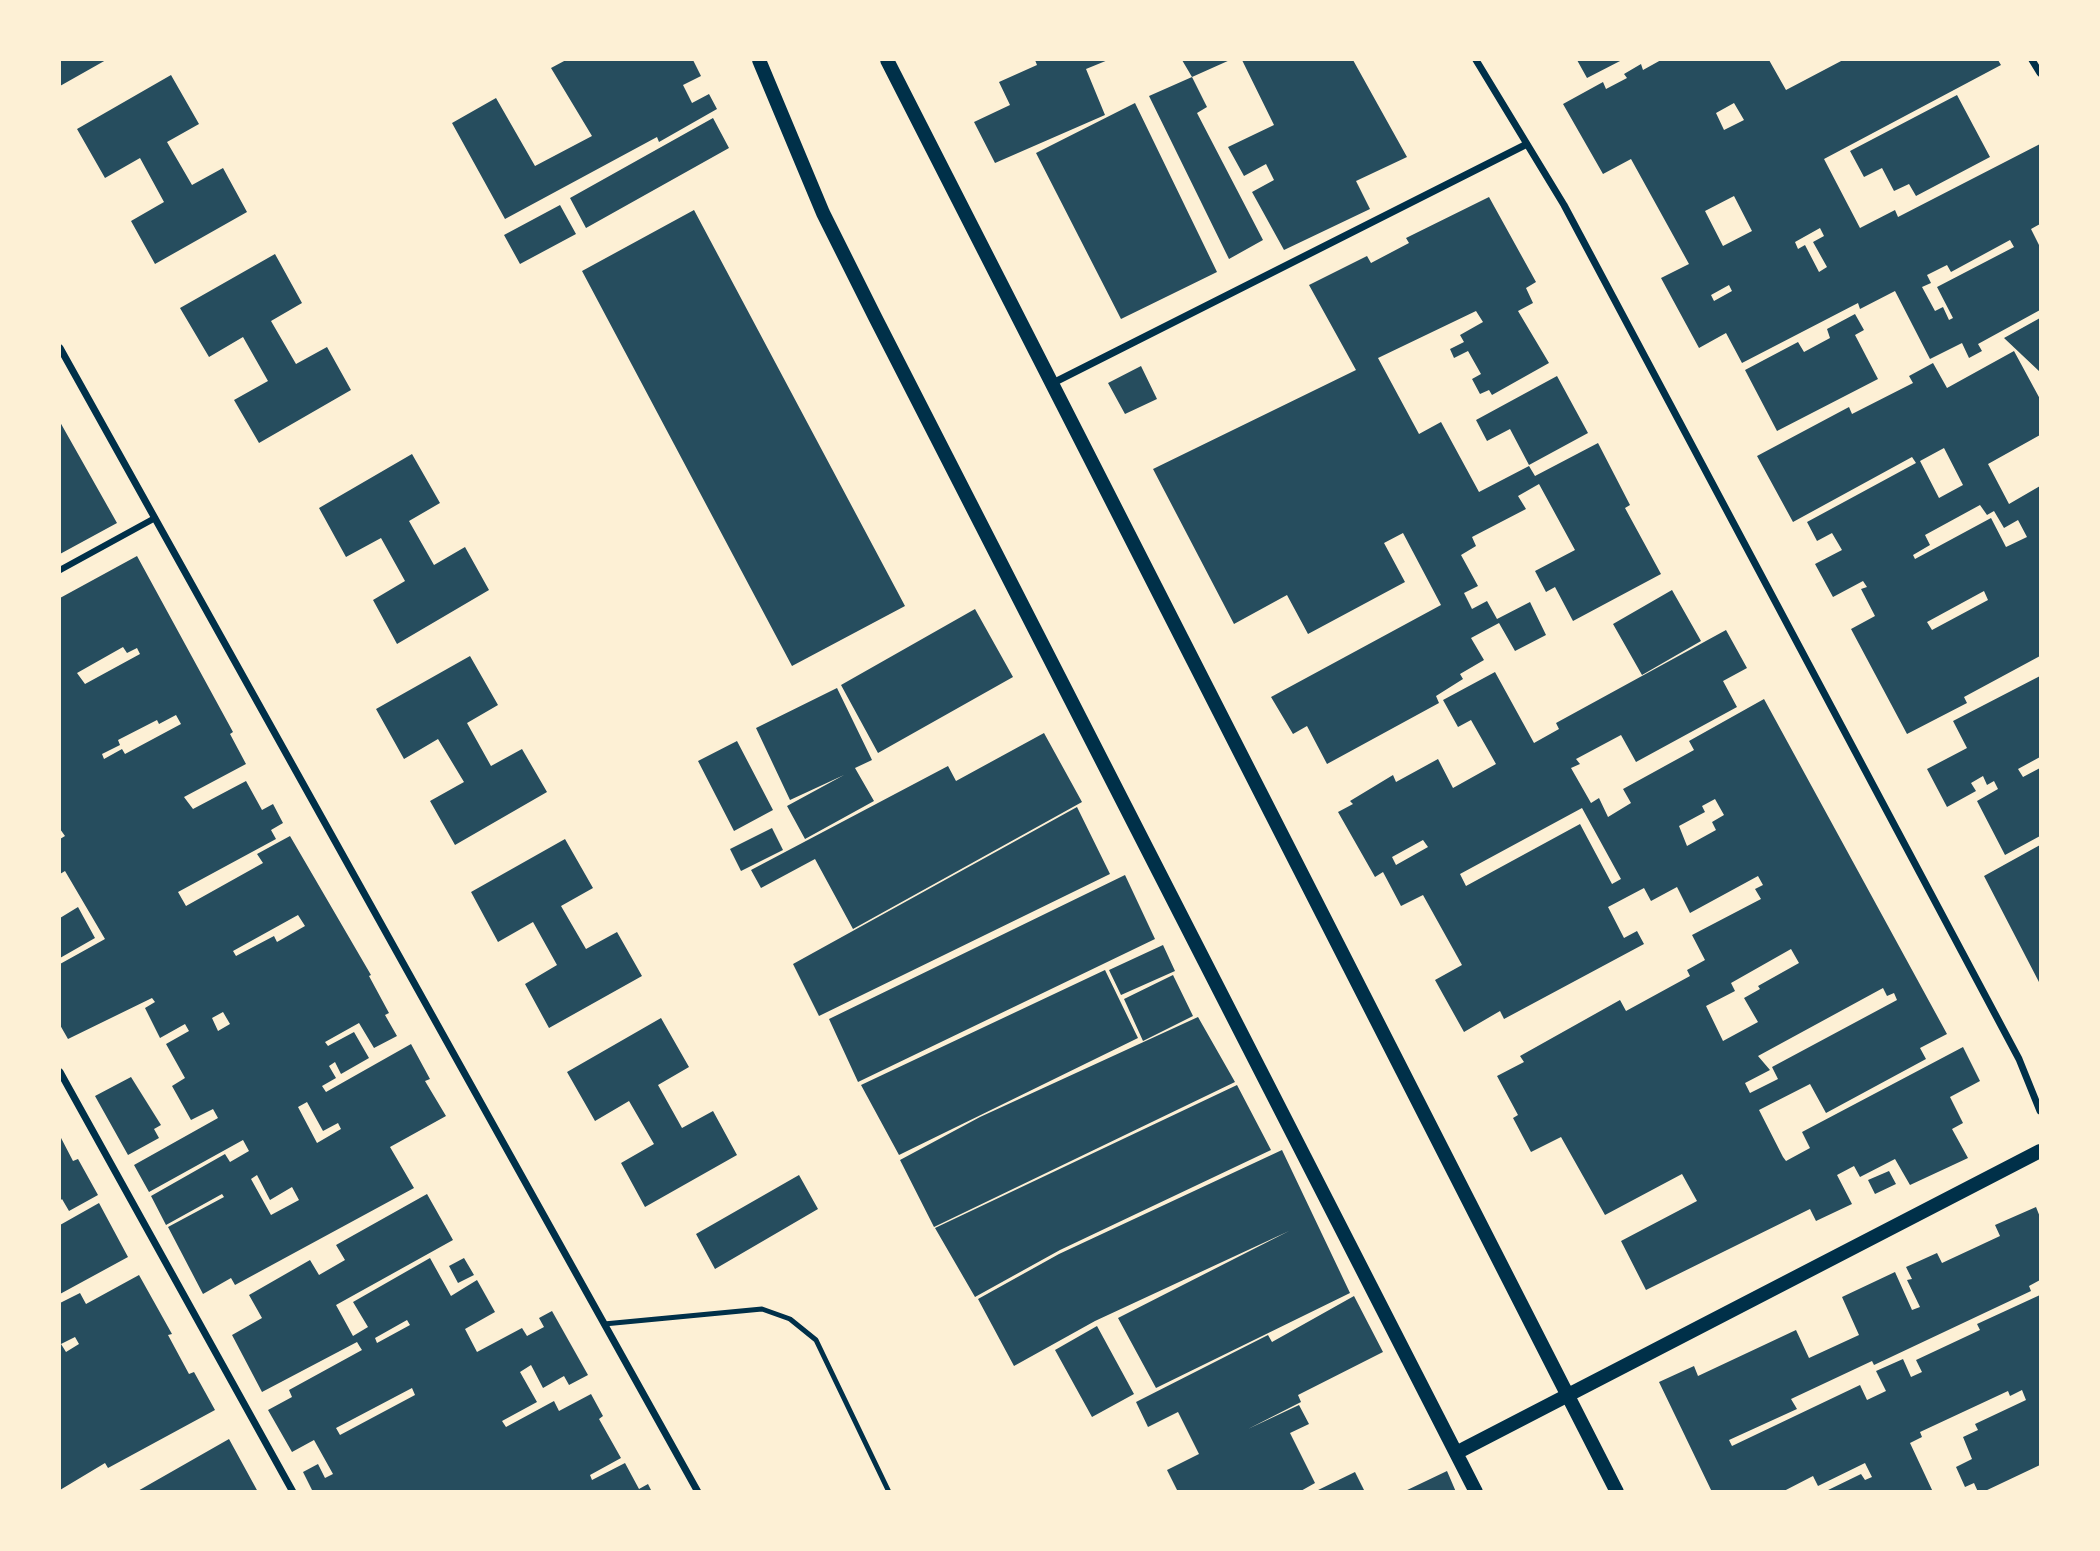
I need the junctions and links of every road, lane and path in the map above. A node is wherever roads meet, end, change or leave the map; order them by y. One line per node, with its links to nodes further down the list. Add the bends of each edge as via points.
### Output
1 (759, 60): 16 (main road, via 852,271)
2 (887, 60): 8 (main road)
3 (1476, 60): 6 (street)
4 (2032, 60): 5 (street)
5 (2040, 74)
6 (1527, 144): 8 (street); 12 (street, via 2012,1047)
7 (60, 348): 9 (street)
8 (1053, 383): 15 (main road)
9 (155, 518): 10 (street); 14 (street)
10 (60, 570)
11 (60, 1072): 17 (street)
12 (2040, 1111)
13 (2040, 1151): 15 (main road)
14 (604, 1324): 18 (street); 19 (lane, via 762,1309 790,1319 816,1340)
15 (1568, 1394): 16 (main road); 21 (main road)
16 (1457, 1454): 20 (main road)
17 (293, 1492)
18 (698, 1492)
19 (889, 1492)
20 (1476, 1492)
21 (1617, 1492)

